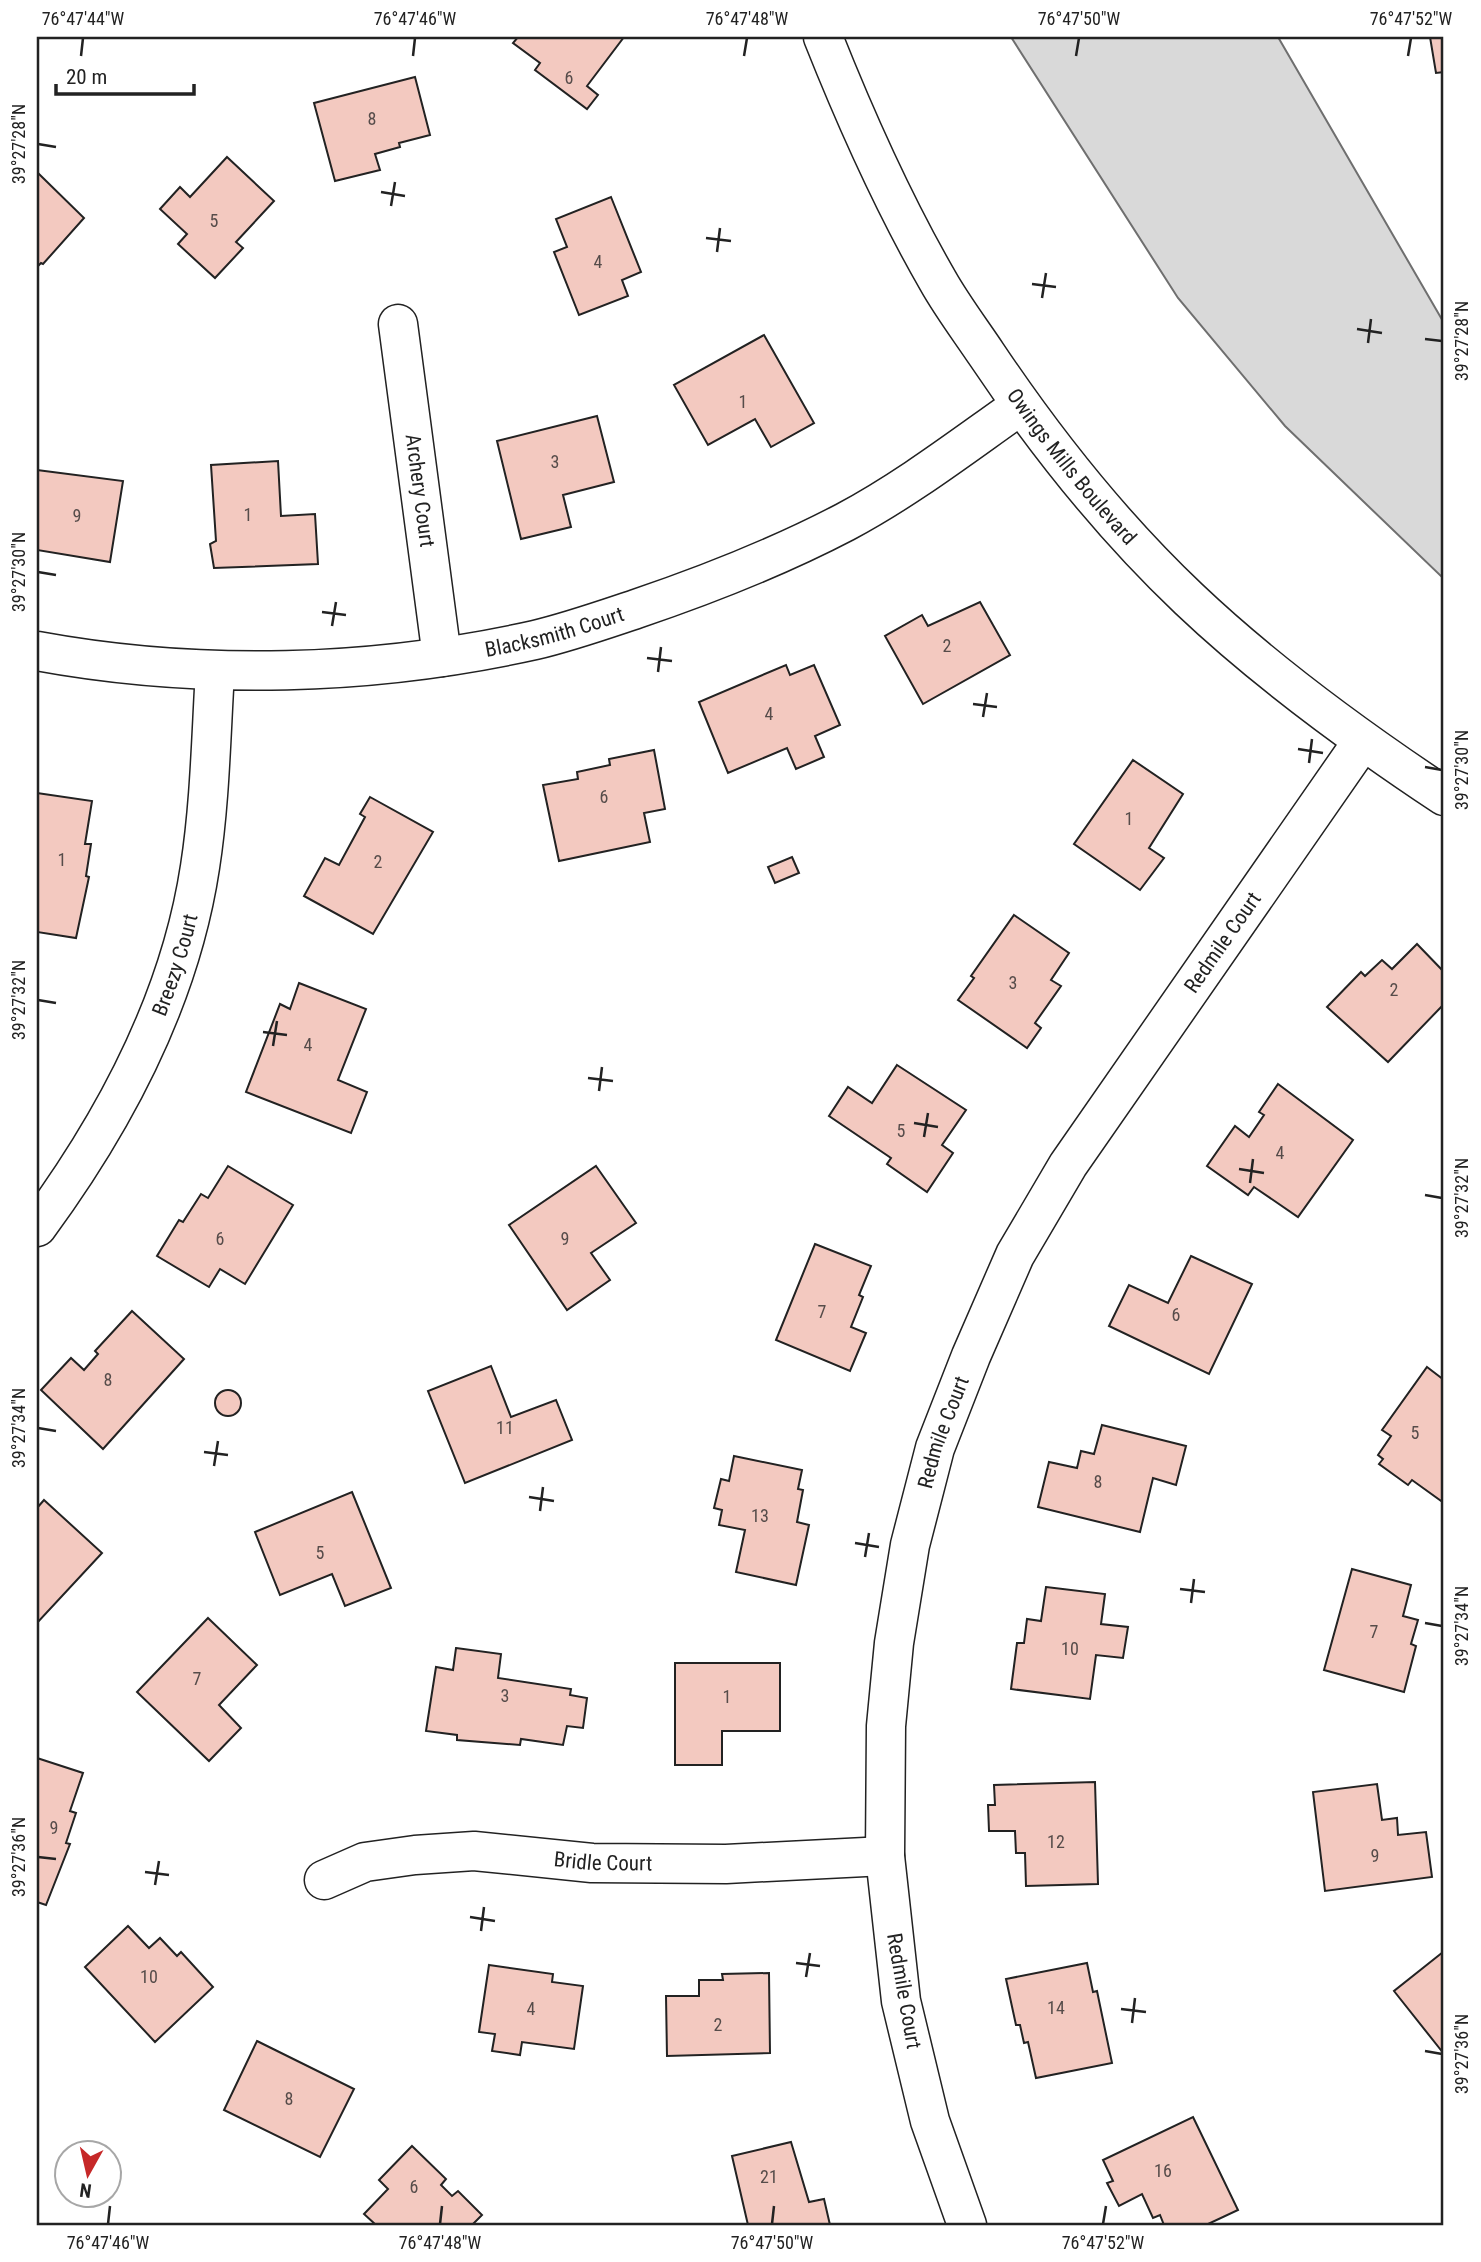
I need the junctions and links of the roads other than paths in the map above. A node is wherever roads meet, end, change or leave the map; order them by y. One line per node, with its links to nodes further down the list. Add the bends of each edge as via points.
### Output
1 (823, 37): 3 (street, Owings Mills Boulevard, via 938,282)
2 (398, 324): 5 (street, Archery Court)
3 (1020, 405): 5 (street, Blacksmith Court, via 910,482 790,549 614,617 537,640); 7 (street, Owings Mills Boulevard, via 1102,508 1189,599)
4 (37, 651): 6 (street, Blacksmith Court)
5 (442, 657): 6 (street, Blacksmith Court, via 330,668)
6 (215, 671): 9 (street, Breezy Court, via 200,869 186,934 129,1082 89,1152)
7 (1362, 742): 8 (street, Owings Mills Boulevard); 10 (street, Redmile Court, via 1068,1165 1015,1255 971,1356 935,1448 910,1545 886,1726)
8 (1444, 796)
9 (37, 1227)
10 (885, 1856): 11 (street, Bridle Court, via 606,1864 474,1852 365,1862); 12 (street, Redmile Court, via 901,2001 930,2121)
11 (324, 1881)
12 (967, 2225)

